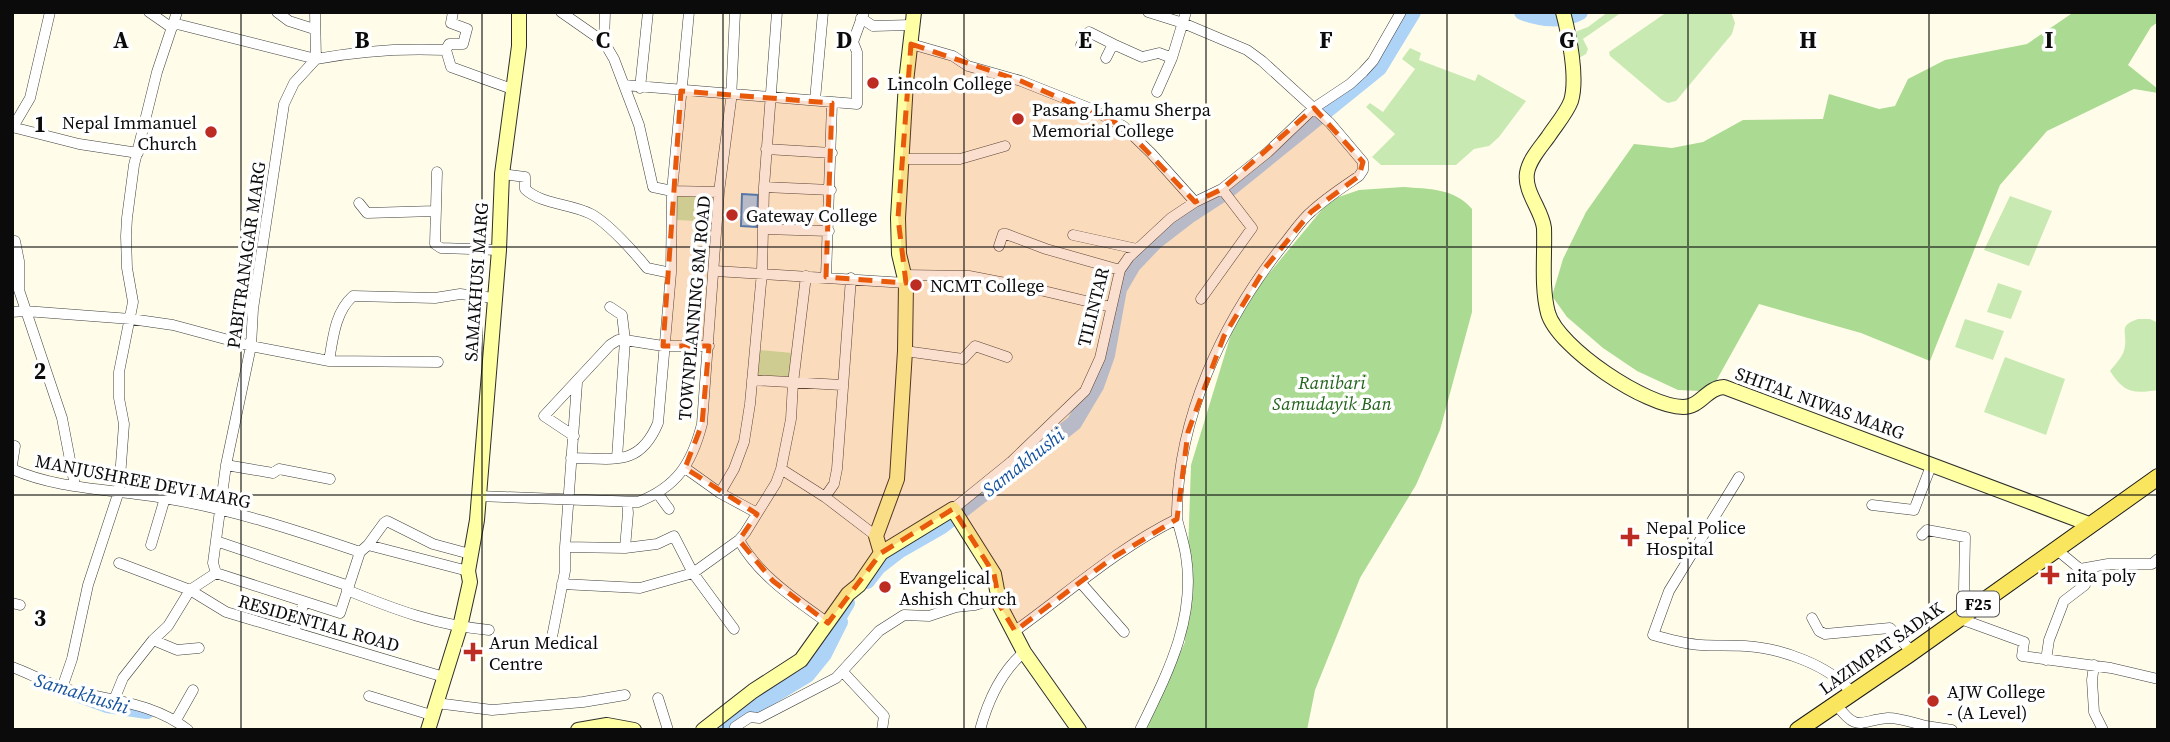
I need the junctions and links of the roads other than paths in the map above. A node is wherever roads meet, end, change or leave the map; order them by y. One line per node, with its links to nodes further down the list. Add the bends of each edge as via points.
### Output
1 (50, 12): 41 (street, via 30,98)
2 (149, 12): 20 (street)
3 (277, 12): 22 (street)
4 (315, 12): 22 (street)
5 (453, 12): 27 (street, via 451,23 467,29 463,44 449,44)
6 (519, 12): 33 (street, SAMAKHUSI MARG)
7 (561, 12): 23 (street)
8 (605, 12): 23 (street)
9 (648, 12): 32 (street)
10 (689, 12): 34 (street)
11 (735, 12): 35 (street, TOWNPLANNING 8M ROAD)
12 (777, 12): 37 (street)
13 (823, 12): 38 (street)
14 (1148, 12): 21 (street)
15 (1186, 12): 21 (street)
16 (1401, 12): 40 (street, TILINTAR, via 1363,72)
17 (1563, 13): 96 (street, SHITAL NIWAS MARG, via 1572,68 1571,100 1526,176 1544,225 1545,288 1549,315 1560,335 1605,372 1664,404 1691,406 1710,390 1724,387)
18 (862, 15): 19 (street, via 873,26); 39 (street, via 853,42 858,102)
19 (913, 19): 24 (street)
20 (174, 21): 30 (street); 44 (street)
21 (1183, 23): 29 (street); 40 (street, via 1247,50)
22 (314, 29): 30 (street)
23 (604, 42): 31 (street)
24 (911, 44): 46 (street); 54 (street, via 1032,85 1123,126)
25 (1113, 44): 26 (street, via 1089,32); 28 (street); 29 (street, via 1142,57 1159,53)
26 (1081, 45)
27 (446, 50): 30 (street, via 411,48); 33 (street, via 451,68)
28 (1106, 58)
29 (1172, 58): 36 (street)
30 (316, 59): 81 (street, PABITRANAGAR MARG, via 294,83 284,104)
31 (624, 85): 32 (street); 52 (street, via 639,124 653,187)
32 (640, 88): 34 (street)
33 (512, 89): 48 (street, SAMAKHUSI MARG)
34 (681, 91): 35 (street); 52 (street)
35 (732, 92): 37 (street); 53 (street, TOWNPLANNING 8M ROAD)
36 (1157, 92)
37 (771, 95): 38 (street); 43 (street)
38 (815, 100): 39 (street)
39 (832, 103): 45 (street)
40 (1314, 108): 50 (street, TILINTAR); 117 (street, via 1363,162 1363,170 1311,212 1265,268 1224,336 1188,432 1177,488)
41 (13, 127): 44 (street)
42 (1004, 146): 46 (street, via 960,159)
43 (766, 149): 45 (street); 49 (street)
44 (138, 153): 78 (street, via 126,236)
45 (832, 153): 51 (street)
46 (901, 159): 71 (street, via 899,254)
47 (437, 172): 56 (street)
48 (502, 174): 63 (street, SAMAKHUSI MARG); 67 (street, via 525,177 525,189 534,197 594,215 647,268)
49 (764, 187): 51 (street); 57 (street)
50 (1222, 189): 54 (street, TILINTAR); 73 (street, via 1252,228)
51 (831, 190): 58 (street)
52 (672, 191): 53 (street); 67 (street)
53 (719, 192): 65 (street, TOWNPLANNING 8M ROAD)
54 (1195, 202): 62 (street, TILINTAR)
55 (359, 203): 56 (street, via 367,213)
56 (435, 211): 63 (street, via 437,246)
57 (764, 229): 58 (street); 66 (street)
58 (829, 231): 69 (street)
59 (1073, 235): 62 (street)
60 (15, 241): 76 (street)
61 (999, 246): 64 (street, via 1006,234)
62 (1136, 249): 64 (street, TILINTAR)
63 (499, 250): 72 (street, SAMAKHUSI MARG)
64 (1120, 270): 75 (street, TILINTAR)
65 (715, 271): 66 (street); 80 (street, TOWNPLANNING 8M ROAD)
66 (762, 272): 68 (street); 87 (street)
67 (671, 273): 82 (street)
68 (806, 276): 69 (street); 89 (street)
69 (826, 277): 70 (street)
70 (851, 278): 71 (street); 90 (street)
71 (905, 279): 75 (street, via 969,276); 83 (street)
72 (494, 298): 85 (street, via 460,294 436,298 353,296 335,326); 107 (street, SAMAKHUSI MARG)
73 (1201, 299)
74 (610, 307): 79 (street, via 622,315)
75 (1111, 307): 115 (street, TILINTAR, via 1100,358 1085,391 1011,462)
76 (25, 311): 77 (street); 78 (street); 103 (street, via 62,418)
77 (12, 312)
78 (131, 319): 81 (street); 104 (street, via 119,372 124,424)
79 (625, 340): 82 (street); 88 (street, via 610,345); 94 (street)
80 (709, 345): 82 (street); 98 (street, TOWNPLANNING 8M ROAD, via 702,424)
81 (251, 346): 85 (street); 95 (street, PABITRANAGAR MARG)
82 (663, 346): 94 (street, via 658,423 636,455)
83 (905, 351): 84 (street, via 963,359 975,346); 120 (street, via 897,479)
84 (1007, 357)
85 (329, 360): 86 (street)
86 (438, 362)
87 (751, 380): 89 (street); 105 (street, via 744,442)
88 (577, 383): 91 (street); 91 (street, via 544,416)
89 (793, 383): 90 (street); 99 (street)
90 (842, 385): 108 (street, via 837,469)
91 (574, 436): 93 (street)
92 (15, 446): 97 (street)
93 (571, 458): 94 (street); 110 (street)
94 (617, 458)
95 (226, 465): 102 (street); 113 (street, PABITRANAGAR MARG)
96 (1931, 466): 112 (street, via 1914,510); 118 (street, SHITAL NIWAS MARG)
97 (12, 467): 103 (street, MANJUSHREE DEVI MARG, via 31,477)
98 (685, 468): 105 (street); 106 (street, TOWNPLANNING 8M ROAD)
99 (781, 469): 108 (street); 116 (street)
100 (1739, 477): 164 (street, via 1669,591 1653,635 1698,645 1746,646 1807,662 1842,680)
101 (2158, 477): 118 (main road, LAZIMPAT SADAK / F25)
102 (330, 479)
103 (75, 486): 104 (street, MANJUSHREE DEVI MARG)
104 (119, 491): 109 (street, MANJUSHREE DEVI MARG); 162 (street, via 88,585)
105 (720, 493): 116 (street)
106 (658, 494): 111 (street, TOWNPLANNING 8M ROAD); 114 (street)
107 (478, 496): 110 (street, TOWNPLANNING 8M ROAD); 129 (street, SAMAKHUSI MARG)
108 (825, 497): 120 (street)
109 (165, 498): 113 (street, MANJUSHREE DEVI MARG); 123 (street)
110 (569, 501): 111 (street, TOWNPLANNING 8M ROAD); 124 (street)
111 (626, 502): 125 (street)
112 (1872, 505)
113 (222, 509): 122 (street, PABITRANAGAR MARG); 126 (street, MANJUSHREE DEVI MARG)
114 (669, 509)
115 (953, 509): 128 (street, TILINTAR); 140 (street, via 994,574)
116 (757, 513): 121 (street)
117 (1177, 519): 136 (street); 182 (street, via 1186,556 1188,596 1182,631)
118 (2089, 524): 127 (main road, LAZIMPAT SADAK / F25)
119 (1922, 535): 142 (street, via 1927,530 1966,538)
120 (876, 536): 128 (street)
121 (739, 540): 135 (street); 144 (street, via 773,581)
122 (216, 541): 134 (street, PABITRANAGAR MARG); 138 (street)
123 (151, 545)
124 (565, 547): 125 (street); 137 (street)
125 (625, 548): 135 (street, via 657,544 674,536)
126 (364, 549): 129 (street, via 387,522 433,544); 133 (street, MANJUSHREE DEVI MARG); 138 (street)
127 (2057, 550): 132 (street); 142 (main road, LAZIMPAT SADAK / F25)
128 (881, 553): 144 (street)
129 (470, 554): 133 (street, SAMAKHUSI MARG)
130 (2158, 559): 132 (street, via 2152,564)
131 (119, 563): 139 (street, RESIDENTIAL ROAD)
132 (2080, 569): 156 (street, via 2085,585 2064,601)
133 (468, 571): 145 (street, SAMAKHUSI MARG, via 470,582)
134 (216, 573): 139 (street); 141 (street)
135 (693, 573): 137 (street, via 640,588); 146 (street)
136 (1081, 583): 149 (street); 150 (street)
137 (562, 584): 151 (street)
138 (348, 588): 141 (street, via 340,613); 145 (street, via 409,615)
139 (190, 590): 148 (street, RESIDENTIAL ROAD, via 226,612); 152 (street, via 168,626)
140 (998, 598): 149 (street); 159 (street, via 929,616 904,615 879,632)
141 (304, 603): 148 (street)
142 (1963, 615): 155 (main road, LAZIMPAT SADAK / F25); 156 (street, via 2022,642 2021,656)
143 (1812, 618): 155 (street, via 1825,634 1890,628)
144 (828, 624): 172 (street, via 801,660 753,691)
145 (460, 627): 147 (street); 160 (street, SAMAKHUSI MARG)
146 (734, 629)
147 (489, 630)
148 (294, 631): 160 (street, RESIDENTIAL ROAD)
149 (1015, 631): 154 (street)
150 (1124, 632)
151 (552, 637)
152 (153, 640): 153 (street, via 177,650); 165 (street)
153 (199, 648)
154 (1024, 652): 180 (street, via 999,681); 181 (street)
155 (1912, 652): 164 (main road, LAZIMPAT SADAK / F25)
156 (2046, 660): 157 (street)
157 (2094, 665): 161 (street); 185 (street, via 2094,712)
158 (12, 667): 162 (street)
159 (843, 672): 172 (street, via 759,718); 179 (street, via 884,716)
160 (444, 677): 170 (street, SAMAKHUSI MARG)
161 (2158, 679)
162 (62, 688): 165 (street)
163 (193, 690): 171 (street)
164 (1852, 693): 169 (main road, LAZIMPAT SADAK / F25)
165 (115, 695): 171 (street)
166 (625, 695): 170 (street)
167 (369, 696): 170 (street)
168 (658, 698): 177 (street)
169 (1836, 704): 173 (street, via 1860,724 1888,718); 183 (main road, LAZIMPAT SADAK / F25)
170 (432, 716)
171 (176, 720): 174 (street)
172 (733, 722): 178 (street)
173 (1926, 728): 184 (street)
174 (188, 730)
175 (578, 730): 176 (street, via 607,725)
176 (634, 730)
177 (668, 730)
178 (704, 730)
179 (883, 730)
180 (979, 730)
181 (1079, 730)
182 (1140, 730)
183 (1798, 730)
184 (1952, 730)
185 (2103, 730)

